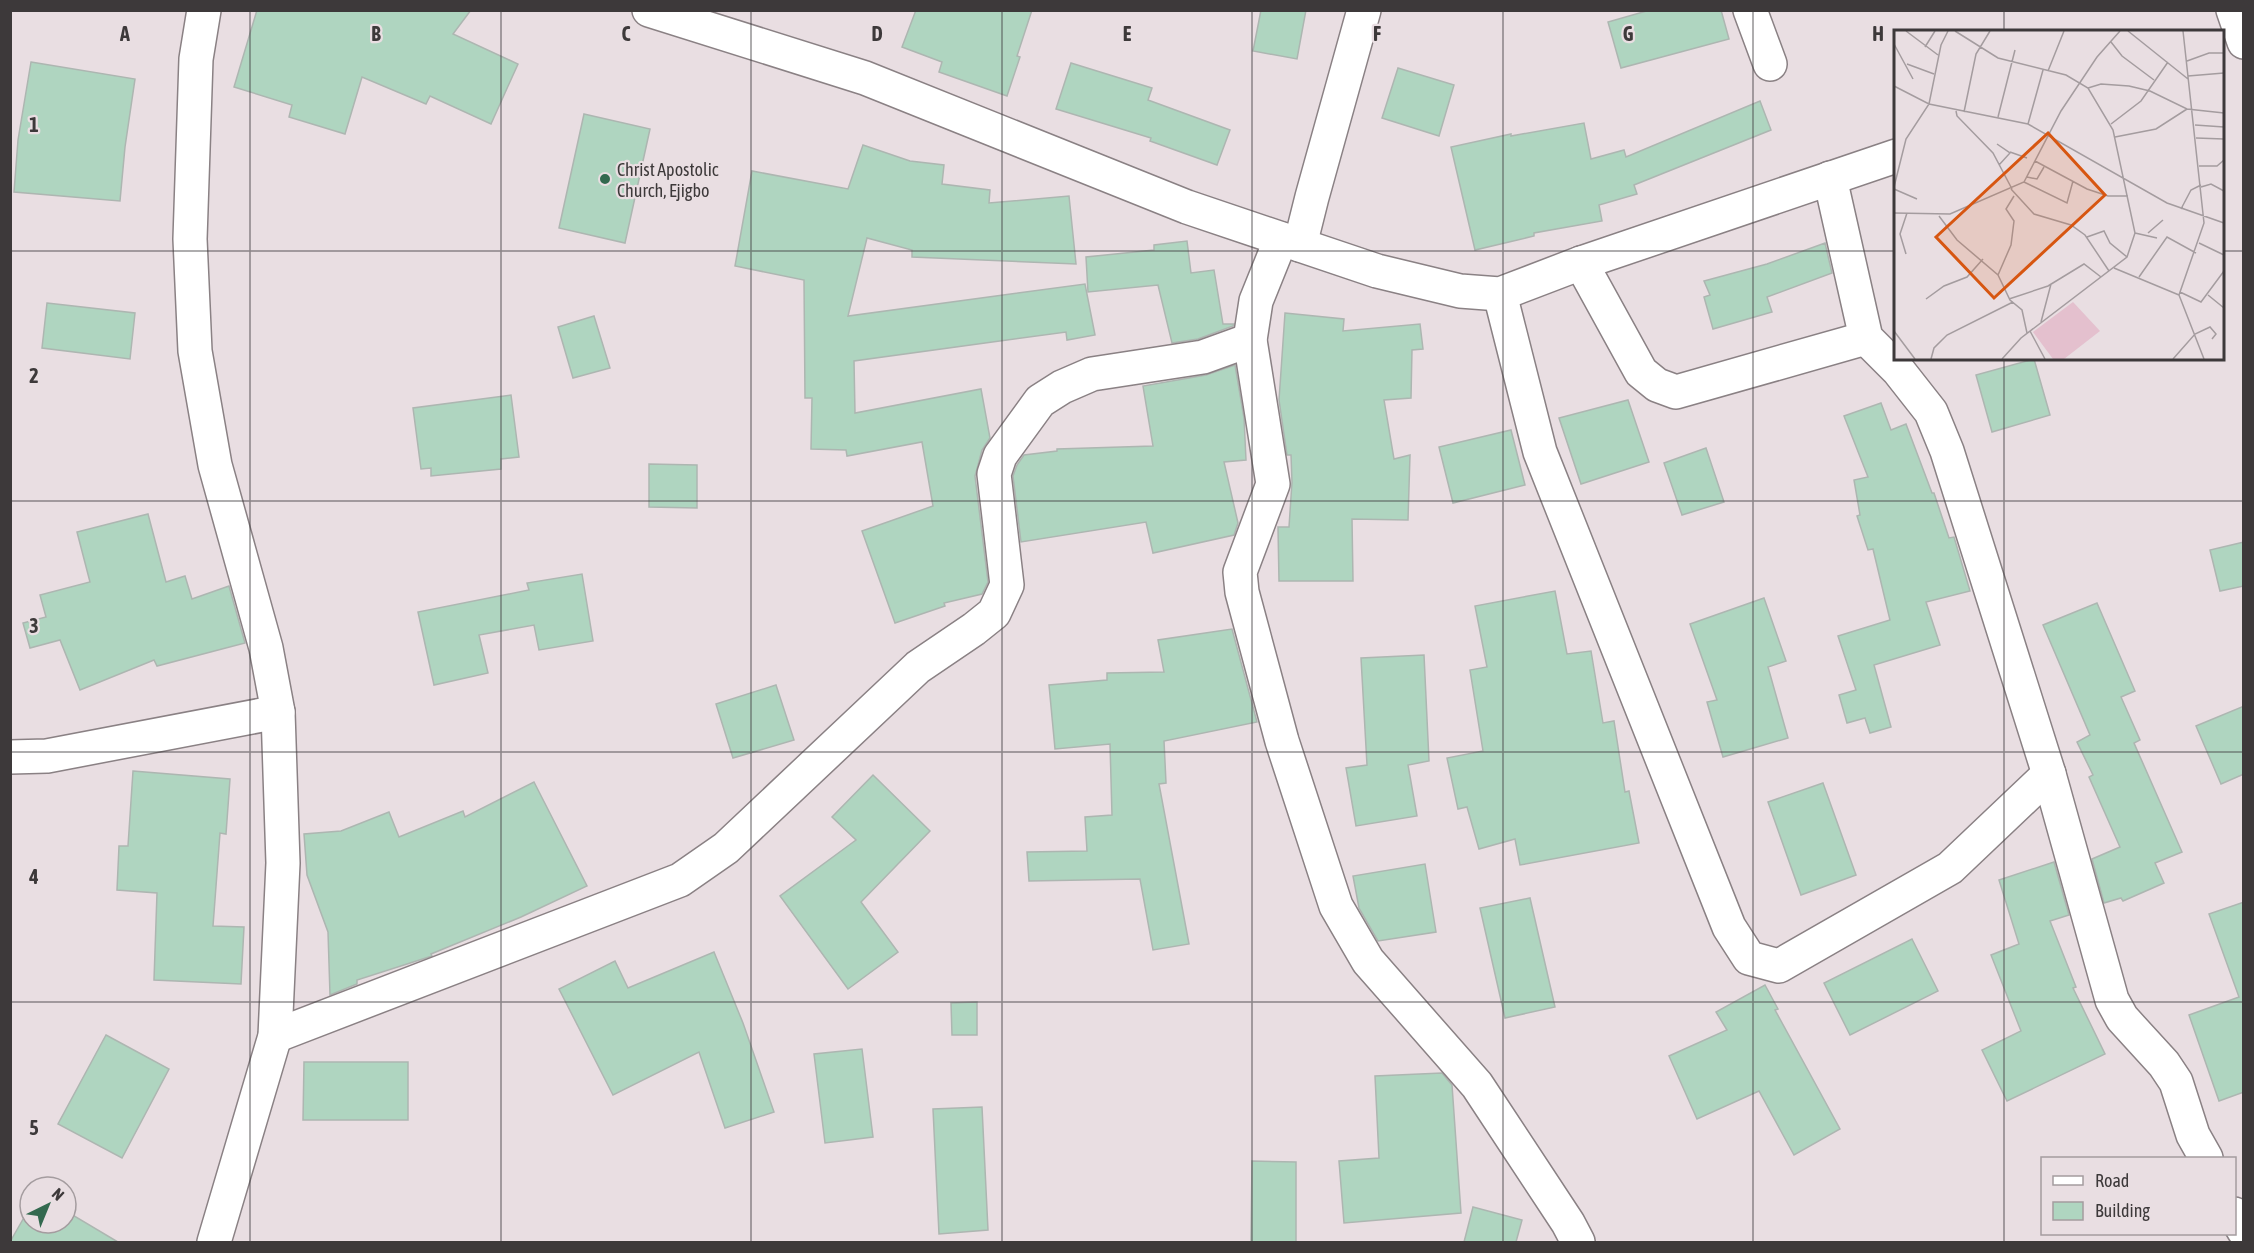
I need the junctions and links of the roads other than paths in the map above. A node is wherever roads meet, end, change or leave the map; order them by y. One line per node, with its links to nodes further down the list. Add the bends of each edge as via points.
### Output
1 (204, 10): 13 (street, via 196,59 190,227 195,351 215,465 266,648)
2 (649, 10): 8 (street, via 865,78 1187,207)
3 (1364, 10): 8 (street, via 1312,197)
4 (1750, 10): 5 (street)
5 (1770, 64)
6 (1894, 157): 7 (street)
7 (1830, 178): 9 (street); 11 (street)
8 (1291, 242): 10 (street, via 1387,273 1460,291); 12 (street, via 1256,301)
9 (1581, 263): 10 (street); 11 (street, via 1641,372 1676,392)
10 (1500, 294): 15 (street, via 1540,452 1729,927 1749,958 1779,966 1950,868)
11 (1866, 338): 15 (street, via 1931,412 1947,451)
12 (1250, 340): 16 (street, via 1203,357 1092,374 1040,401 1000,456 994,474 1007,585 994,613 918,667 726,848 680,880); 21 (street, via 1273,484 1240,572 1242,591 1282,741 1336,906 1368,961 1477,1085)
13 (278, 712): 14 (street, via 47,756); 16 (street, via 283,863)
14 (10, 757)
15 (2049, 774): 17 (street, via 2112,1000 2122,1018 2176,1082)
16 (275, 1036): 20 (street)
17 (2204, 1157)
18 (2236, 1216): 19 (street)
19 (2244, 1231)
20 (214, 1242)
21 (1578, 1242)

